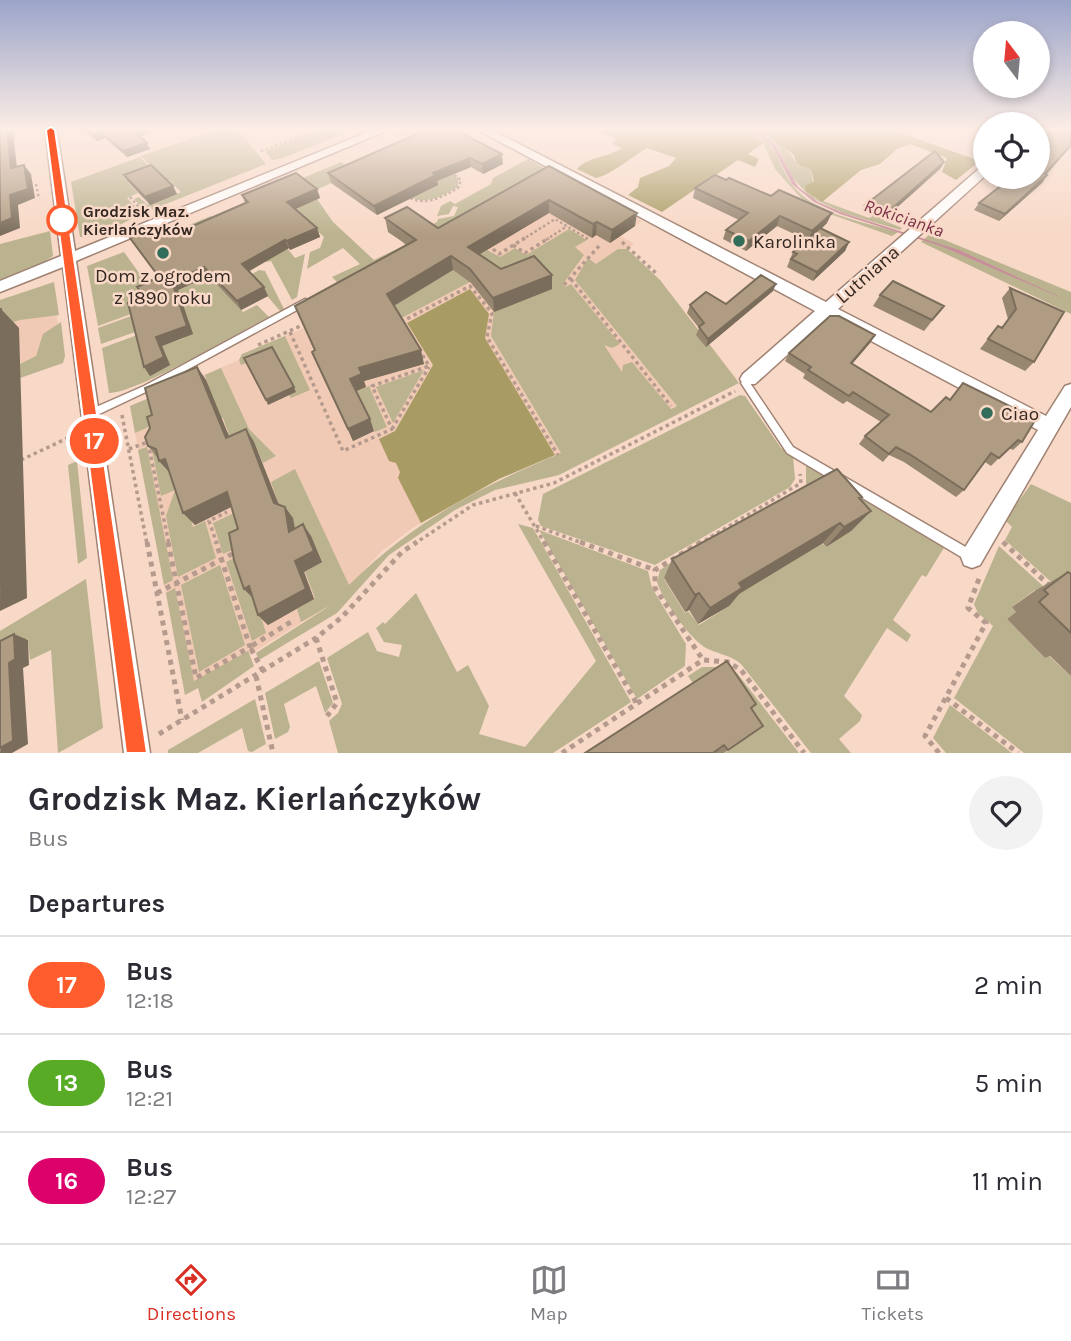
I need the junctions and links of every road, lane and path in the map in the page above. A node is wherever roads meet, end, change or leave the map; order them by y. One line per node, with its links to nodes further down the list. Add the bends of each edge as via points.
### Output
1 (56, 165): 17 (street)
2 (310, 165): 17 (street)
3 (551, 165): 23 (street)
4 (446, 168): 7 (path, via 460,178 458,188 426,202 405,196)
5 (973, 181): 23 (street, Lutniana)
6 (36, 184): 9 (path)
7 (413, 192)
8 (130, 197): 10 (path)
9 (39, 199)
10 (146, 216)
11 (567, 226): 12 (path); 14 (path, via 555,219); 14 (path, via 525,253)
12 (588, 239)
13 (622, 242): 18 (path)
14 (513, 245): 16 (path, via 499,254)
15 (599, 246): 19 (path, via 586,254)
16 (493, 249)
17 (68, 261): 21 (street); 34 (street)
18 (658, 275)
19 (571, 279): 20 (path); 32 (path)
20 (564, 285)
21 (0, 287)
22 (305, 302): 34 (lane)
23 (827, 310): 30 (street, Lutniana); 35 (street)
24 (402, 321): 25 (path); 27 (path); 41 (path, via 470,286 492,313 487,337)
25 (391, 327)
26 (290, 332): 36 (path, via 343,451)
27 (409, 332)
28 (416, 344): 29 (path)
29 (429, 366): 36 (path); 36 (path, via 372,386)
30 (747, 381): 42 (lane, via 786,446); 44 (path, via 554,483)
31 (1071, 391): 35 (street)
32 (671, 406)
33 (121, 408): 40 (path)
34 (90, 414): 65 (street)
35 (1050, 427): 50 (street)
36 (392, 429)
37 (76, 434): 43 (path)
38 (158, 437): 39 (path)
39 (148, 441): 40 (path); 52 (path)
40 (129, 449): 53 (path)
41 (558, 455)
42 (799, 456): 50 (lane); 51 (path, via 801,483)
43 (10, 465)
44 (515, 493): 46 (path); 56 (path, via 474,505 423,536)
45 (227, 512): 49 (path, via 209,521)
46 (534, 526): 51 (path); 62 (path)
47 (997, 542): 54 (path, via 999,539)
48 (238, 551): 49 (path)
49 (221, 560): 52 (path); 57 (path)
50 (978, 561): 61 (path, via 968,608 986,623)
51 (654, 570): 58 (path, via 655,588)
52 (176, 583): 53 (path); 57 (path, via 196,678)
53 (157, 593): 64 (path)
54 (1061, 595)
55 (294, 620): 57 (path)
56 (316, 638): 59 (path); 63 (path, via 337,703)
57 (250, 647): 59 (path)
58 (703, 660): 62 (path); 68 (path, via 729,663 741,670)
59 (263, 671): 60 (path)
60 (256, 676): 64 (path); 66 (path)
61 (946, 698): 69 (path, via 925,736); 70 (path)
62 (636, 704): 67 (path)
63 (327, 716)
64 (183, 721): 65 (path)
65 (136, 750)
66 (273, 753)
67 (562, 753)
68 (804, 753)
69 (939, 753)
70 (1018, 753)

